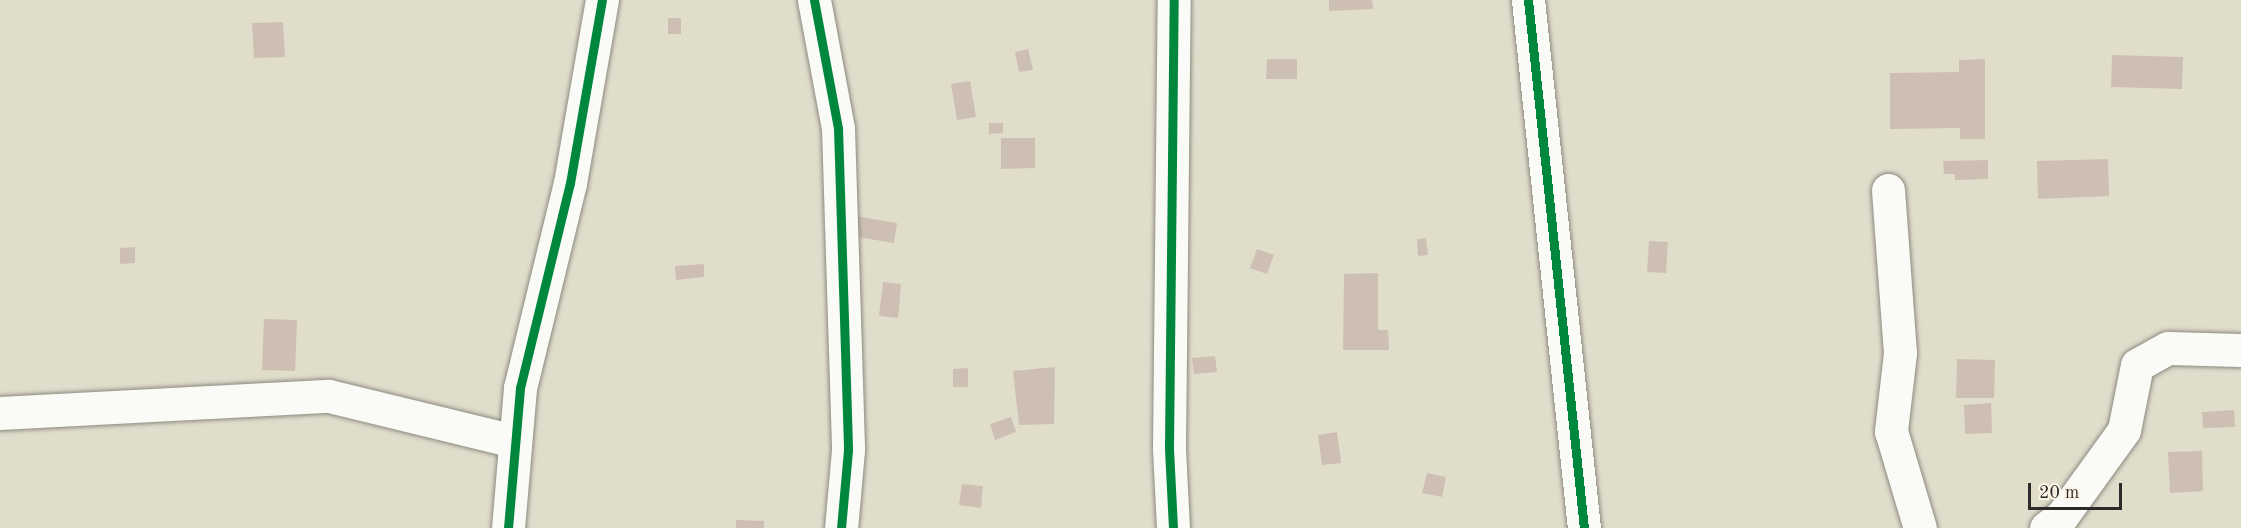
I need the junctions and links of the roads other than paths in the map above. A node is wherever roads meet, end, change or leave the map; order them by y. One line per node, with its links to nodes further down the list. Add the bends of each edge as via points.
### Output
1 (602, 0): 8 (street)
2 (814, 0): 10 (street, via 838,128 848,450)
3 (1174, 0): 11 (street, via 1169,448)
4 (1528, 0): 12 (street)
5 (1888, 190): 13 (street, via 1900,353 1891,431)
6 (2241, 350): 14 (street, via 2168,348 2137,365 2124,430 2062,516)
7 (0, 413): 8 (street, via 329,396)
8 (514, 441): 9 (street)
9 (508, 528)
10 (841, 528)
11 (1173, 528)
12 (1584, 528)
13 (1920, 528)
14 (2046, 528)

